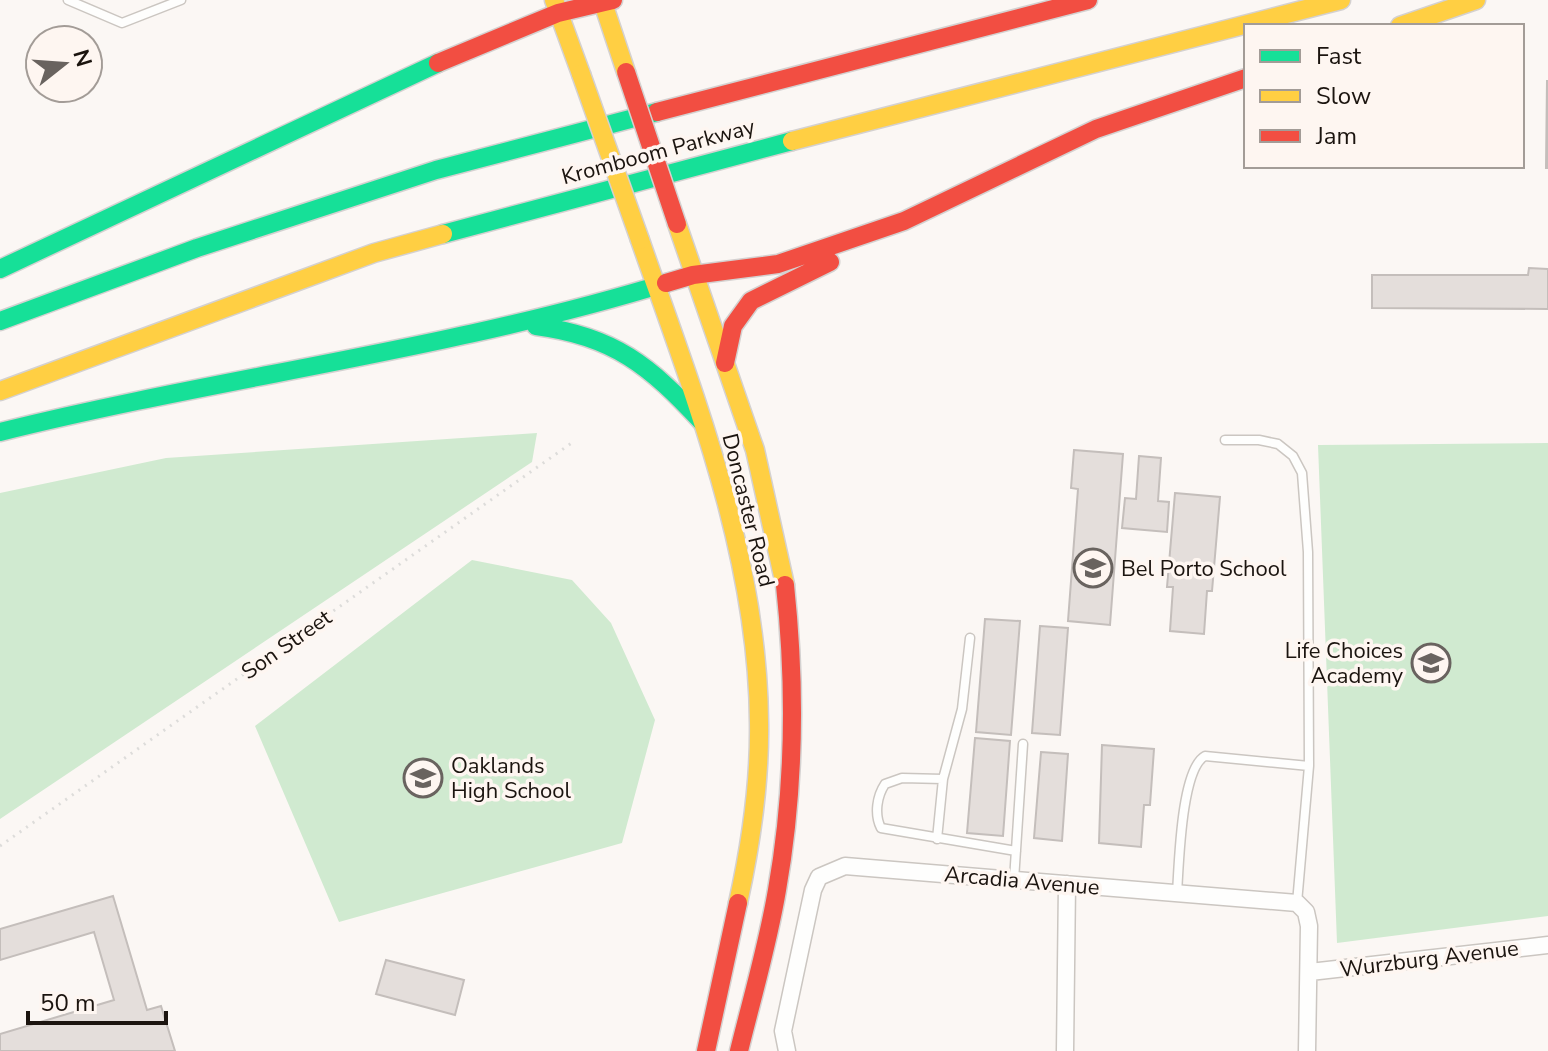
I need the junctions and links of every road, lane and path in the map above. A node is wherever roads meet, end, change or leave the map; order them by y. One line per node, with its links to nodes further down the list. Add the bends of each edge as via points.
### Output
1 (68, 0): 2 (lane, via 122,23)
2 (181, 0)
3 (1088, 0): 16 (main road, Kromboom Parkway, via 436,170 197,248)
4 (1341, 0): 8 (main road, Kromboom Parkway)
5 (1476, 0): 9 (main road)
6 (606, 1): 7 (main road); 14 (main road, Doncaster Road, bridge)
7 (556, 6): 13 (main road); 15 (main road, Doncaster Road, bridge)
8 (1248, 24)
9 (1406, 24)
10 (1244, 25): 19 (main road, Kromboom Parkway, via 374,253)
11 (1244, 79): 12 (main road, via 1096,129)
12 (904, 221): 14 (main road, via 778,264); 18 (main road, via 751,301 733,326)
13 (0, 269)
14 (693, 275): 15 (main road); 18 (main road, Doncaster Road)
15 (656, 288): 17 (main road); 20 (main road, Doncaster Road)
16 (0, 321)
17 (515, 325): 20 (main road, via 575,331 626,350); 21 (main road)
18 (725, 363): 38 (main road, Doncaster Road, via 765,485 782,571 793,677 792,766 777,891)
19 (0, 391)
20 (702, 422): 37 (main road, Doncaster Road, via 745,579 758,675 751,833)
21 (0, 432)
22 (1225, 440): 26 (lane, via 1278,444 1302,473 1308,552)
23 (573, 442): 29 (path, Son Street)
24 (970, 638): 27 (lane, via 962,709)
25 (1023, 744): 30 (lane)
26 (1309, 766): 33 (lane, via 1200,758 1189,782); 34 (lane)
27 (943, 779): 28 (lane); 28 (lane, via 892,779 883,787 878,805 879,825 885,831)
28 (937, 839): 30 (lane)
29 (0, 846)
30 (1016, 851): 31 (lane)
31 (1014, 880): 32 (street, Arcadia Avenue); 39 (street, Arcadia Avenue, via 835,868 816,882 783,1031)
32 (1067, 884): 33 (street, Arcadia Avenue); 40 (street)
33 (1177, 893): 34 (street, Arcadia Avenue)
34 (1302, 910): 36 (street)
35 (1548, 945): 36 (street, Wurzburg Avenue)
36 (1310, 972): 41 (street)
37 (706, 1051)
38 (739, 1051)
39 (787, 1051)
40 (1065, 1051)
41 (1307, 1051)

